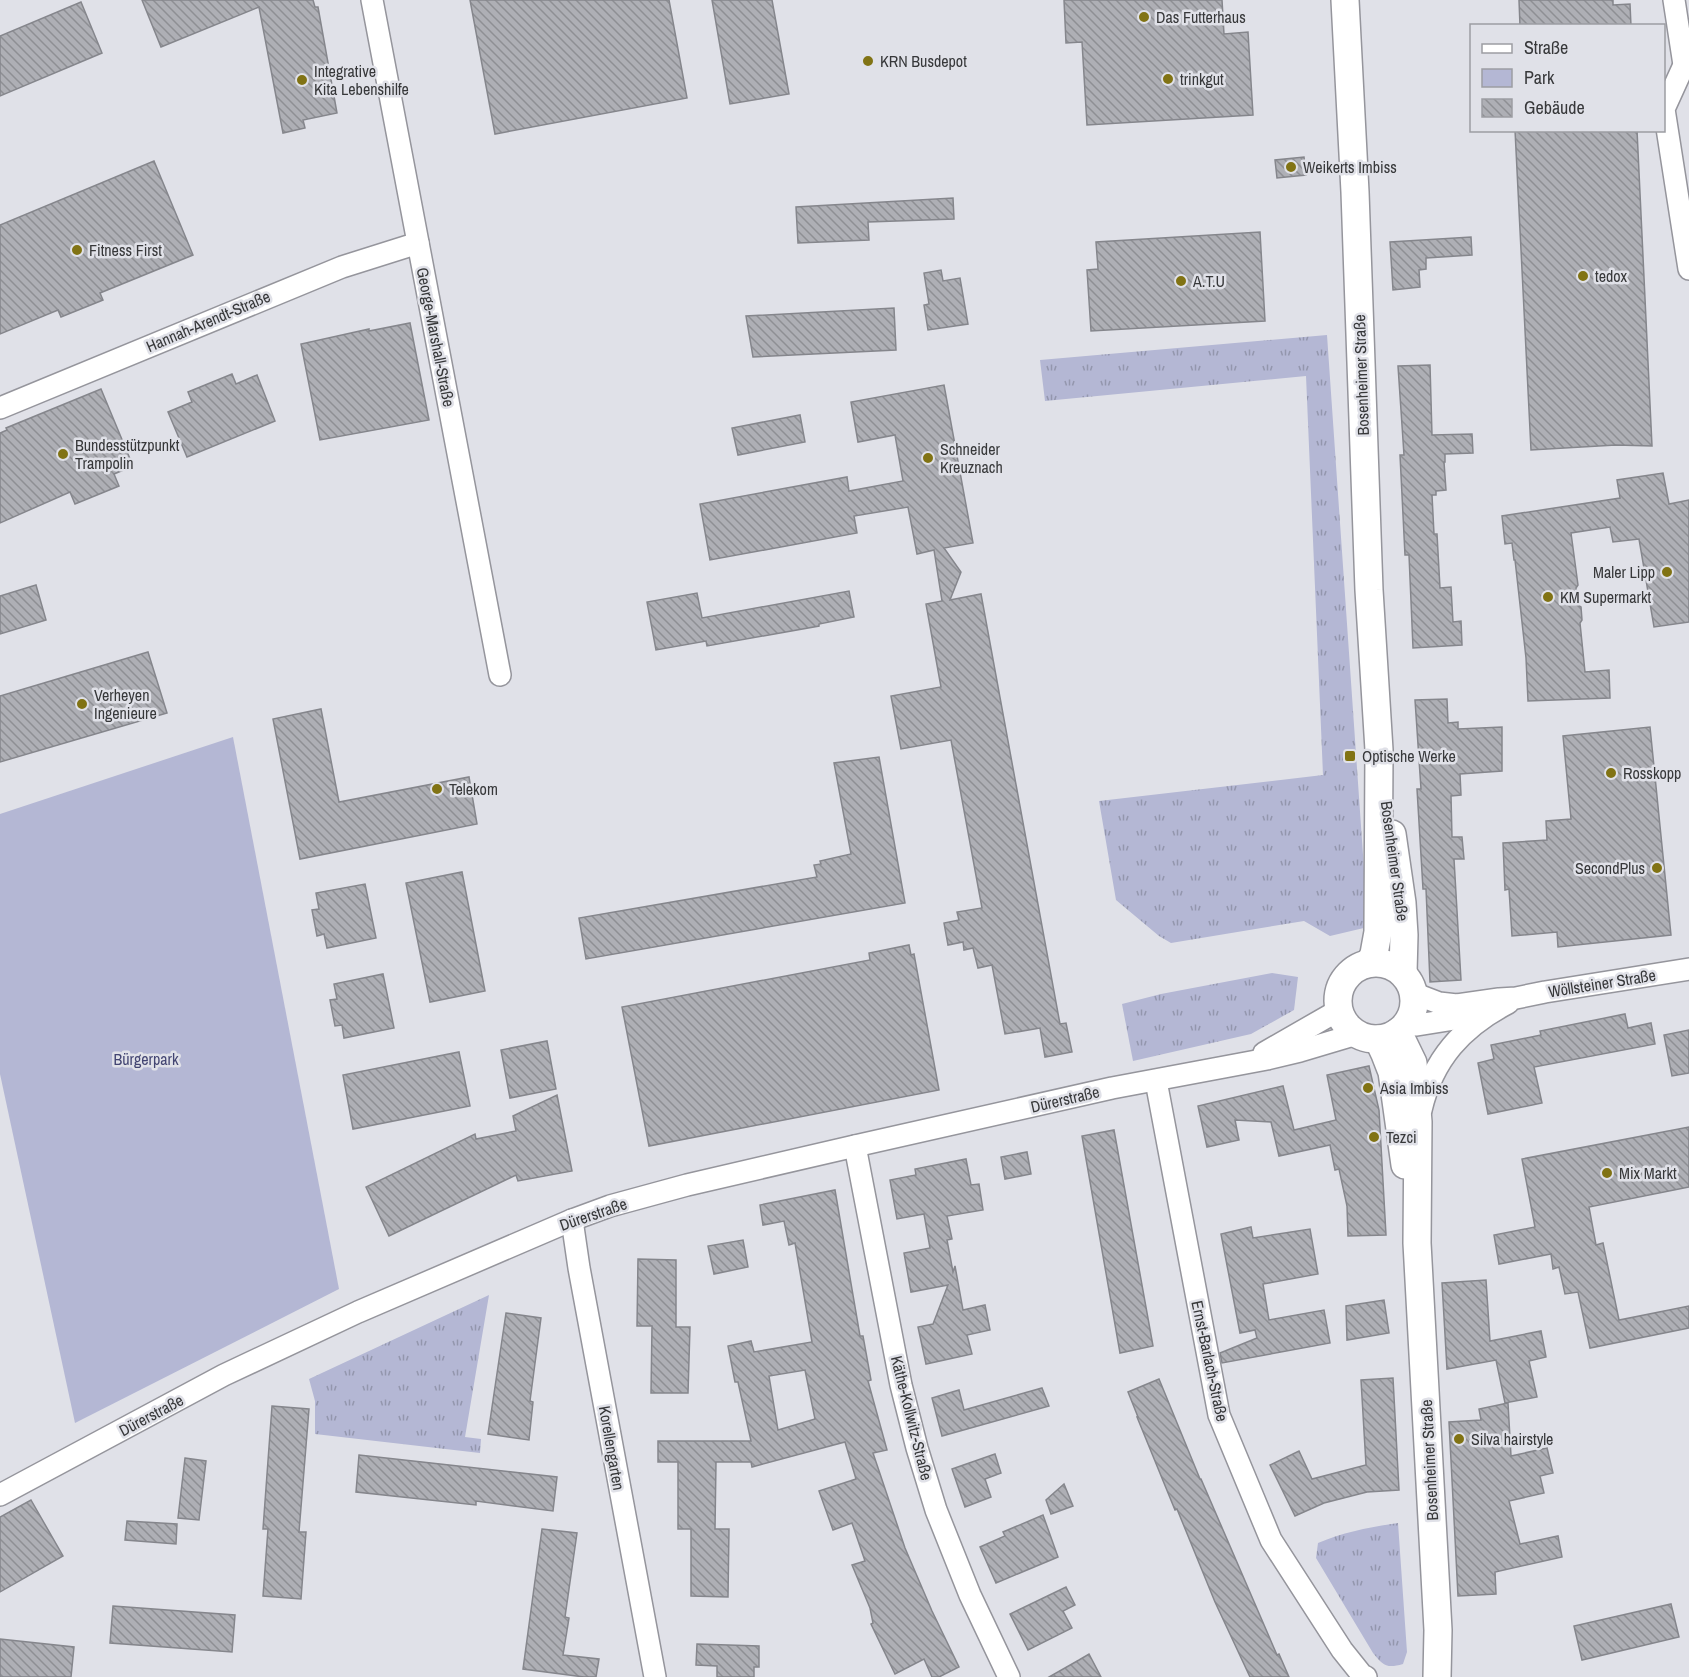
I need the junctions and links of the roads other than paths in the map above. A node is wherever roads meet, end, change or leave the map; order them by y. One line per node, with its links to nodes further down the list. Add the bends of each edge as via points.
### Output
1 (372, 0): 7 (street, George-Marshall-Straße)
2 (1345, 0): 11 (street, Bosenheimer Straße)
3 (1674, 0): 4 (street)
4 (1687, 63): 5 (street)
5 (1665, 107)
6 (1665, 115): 8 (street)
7 (418, 243): 9 (street, Hannah-Arendt-Straße, via 342,267); 10 (street, George-Marshall-Straße)
8 (1689, 269)
9 (0, 408)
10 (500, 675)
11 (1379, 750): 12 (street, Bosenheimer Straße, via 1378,932); 14 (street, Bosenheimer Straße, via 1402,903)
12 (1370, 963): 14 (street, via 1393,966); 16 (street, via 1348,976 1339,993)
13 (1689, 969): 15 (street, Wöllsteiner Straße)
14 (1408, 983): 15 (street, Wöllsteiner Straße, via 1439,1003 1457,1005); 18 (street, via 1414,1004 1412,1014)
15 (1516, 998): 17 (street, Wöllsteiner Straße)
16 (1339, 1010): 18 (street, via 1349,1027); 19 (street, Dürerstraße, via 1266,1052)
17 (1487, 1014): 18 (street, Wöllsteiner Straße); 21 (street, Wöllsteiner Straße, via 1459,1037 1436,1069 1426,1088)
18 (1385, 1032): 19 (street, Dürerstraße); 21 (street, Bosenheimer Straße, via 1413,1063); 24 (street, Bosenheimer Straße, via 1385,1054 1392,1072)
19 (1232, 1065): 20 (street, Dürerstraße)
20 (1156, 1081): 22 (street, Dürerstraße); 26 (street, Ernst-Barlach-Straße, via 1219,1415 1271,1540 1342,1650)
21 (1418, 1122): 24 (street, Bosenheimer Straße)
22 (855, 1146): 23 (street, Dürerstraße, via 687,1185); 28 (street, Käthe-Kollwitz-Straße, via 917,1448 936,1510 970,1595)
23 (572, 1220): 25 (street, Dürerstraße, via 358,1312 224,1375); 27 (street, Korellengarten)
24 (1417, 1244): 29 (street, Bosenheimer Straße, via 1438,1630)
25 (0, 1495)
26 (1364, 1676)
27 (654, 1677)
28 (1009, 1677)
29 (1437, 1677)

